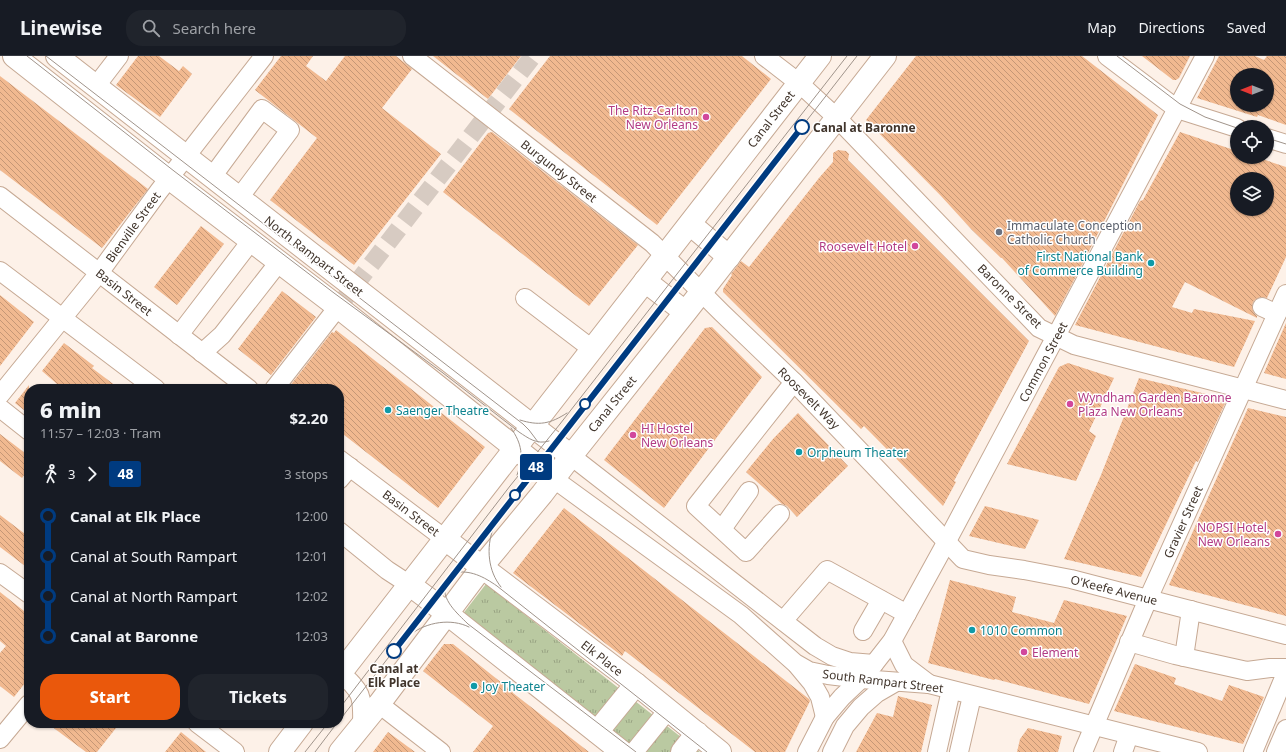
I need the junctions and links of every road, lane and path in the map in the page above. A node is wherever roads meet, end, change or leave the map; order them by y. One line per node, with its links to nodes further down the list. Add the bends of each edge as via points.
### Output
1 (14, 56): 20 (main road)
2 (57, 56): 12 (main road, North Rampart Street)
3 (264, 56): 18 (street, Bienville Street)
4 (412, 56): 25 (street, Burgundy Street, via 652,243)
5 (764, 56): 11 (street, Baronne Street)
6 (820, 56): 11 (main road, Canal Street)
7 (885, 56): 14 (main road, Canal Street)
8 (1107, 56): 13 (street)
9 (1205, 56): 13 (street, Common Street)
10 (113, 58): 12 (street)
11 (799, 83): 14 (street, Baronne Street); 23 (main road, Canal Street)
12 (96, 86): 18 (main road, North Rampart Street)
13 (1177, 109): 15 (street); 38 (street, Common Street)
14 (837, 118): 26 (main road, Canal Street); 38 (street, Baronne Street, via 1039,328)
15 (1230, 126)
16 (1274, 140): 17 (street)
17 (1286, 144)
18 (186, 156): 19 (main road, North Rampart Street); 20 (street, Bienville Street)
19 (212, 177): 22 (main road, North Rampart Street); 22 (street, via 262,109 290,130)
20 (169, 178): 24 (main road); 29 (street, Bienville Street)
21 (0, 196): 29 (street, Basin Street)
22 (239, 198): 49 (main road, North Rampart Street)
23 (690, 224): 25 (main road, Canal Street); 26 (main road)
24 (251, 241): 27 (main road); 37 (street)
25 (664, 256): 30 (main road, Canal Street); 31 (street, Burgundy Street)
26 (729, 257): 31 (main road, Canal Street)
27 (279, 262): 34 (main road); 40 (street, via 222,335)
28 (0, 271): 36 (street)
29 (99, 273): 36 (street, Bienville Street); 37 (street, Basin Street)
30 (645, 281): 35 (main road); 39 (main road, Canal Street)
31 (701, 292): 35 (main road, Canal Street); 41 (street, Roosevelt Way)
32 (1286, 294): 45 (street, Gravier Street, via 1269,311)
33 (525, 298): 39 (street)
34 (338, 308): 44 (street); 51 (main road)
35 (685, 312): 52 (main road, Canal Street)
36 (62, 318): 42 (street); 46 (street, Bienville Street)
37 (179, 335): 40 (street, Basin Street)
38 (1056, 338): 45 (street, Baronne Street, via 1074,345); 61 (street, Common Street)
39 (592, 349): 49 (main road, Canal Street)
40 (202, 353): 43 (street, Basin Street)
41 (794, 382): 57 (street, via 696,506); 61 (street, Roosevelt Way)
42 (149, 384)
43 (242, 384)
44 (278, 384)
45 (1243, 389): 47 (street, Baronne Street); 67 (street, Gravier Street)
46 (0, 395)
47 (1286, 400)
48 (0, 408): 50 (street)
49 (532, 426): 51 (main road, Canal Street); 52 (main road, North Rampart Street)
50 (24, 427)
51 (515, 449): 54 (main road, South Rampart Street); 60 (main road, Canal Street)
52 (571, 456): 54 (main road, Canal Street); 59 (street, South Rampart Street)
53 (344, 470): 60 (street, Basin Street)
54 (554, 479): 62 (street, South Rampart Street); 63 (main road, Canal Street)
55 (749, 491): 57 (street)
56 (780, 514): 57 (street, via 746,552)
57 (722, 529)
58 (344, 535): 65 (street)
59 (674, 537): 62 (street); 68 (street, South Rampart Street)
60 (445, 539): 63 (main road, Basin Street); 65 (main road, Canal Street)
61 (947, 541): 67 (street, O'Keefe Avenue, via 963,559 1071,579); 72 (street, Common Street)
62 (658, 555): 73 (street, South Rampart Street)
63 (483, 567): 71 (main road, Canal Street); 88 (main road, Elk Place)
64 (0, 572): 66 (street)
65 (410, 586): 71 (main road); 83 (main road, Canal Street)
66 (24, 590)
67 (1148, 599): 70 (street, O'Keefe Avenue); 78 (street, Gravier Street)
68 (756, 600): 73 (street); 74 (street, South Rampart Street)
69 (881, 600): 72 (street); 74 (street, via 826,570); 75 (street)
70 (1191, 610): 76 (street, O'Keefe Avenue); 79 (street)
71 (447, 614): 92 (main road, Canal Street); 100 (main road)
72 (907, 614): 77 (street, Common Street)
73 (742, 616): 80 (street, South Rampart Street)
74 (783, 621): 81 (street, South Rampart Street, via 832,656 850,662)
75 (863, 631)
76 (1286, 635)
77 (892, 641): 81 (street, Common Street); 89 (street, via 904,665)
78 (1129, 642): 79 (street); 97 (street, Gravier Street)
79 (1184, 657): 82 (street, via 1246,671)
80 (795, 663): 86 (street, South Rampart Street, via 809,671); 95 (street, via 820,697)
81 (874, 664): 86 (street, Common Street)
82 (1286, 668)
83 (344, 669)
84 (1286, 673): 119 (street)
85 (344, 677): 96 (street, via 360,694 363,708)
86 (861, 679): 87 (street, South Rampart Street); 95 (street, Common Street)
87 (896, 682): 89 (street, South Rampart Street); 114 (street, via 860,707 845,726)
88 (636, 684): 94 (main road, Elk Place); 100 (main road)
89 (929, 684): 90 (street, South Rampart Street)
90 (950, 690): 91 (street, South Rampart Street); 115 (street)
91 (972, 696): 97 (street, South Rampart Street); 116 (street)
92 (379, 704): 96 (main road, Canal Street); 108 (street)
93 (24, 710): 103 (street)
94 (668, 710): 101 (main road, Elk Place); 110 (street)
95 (825, 716): 113 (street, Common Street)
96 (362, 726): 107 (main road, Canal Street)
97 (1094, 727): 104 (street, South Rampart Street); 117 (street, Gravier Street)
98 (204, 728): 106 (street)
99 (299, 728): 105 (main road)
100 (597, 732): 109 (main road)
101 (697, 733): 111 (main road); 112 (main road, Elk Place)
102 (1285, 733): 120 (street)
103 (0, 739)
104 (1126, 744): 118 (street, South Rampart Street)
105 (286, 750)
106 (235, 752)
107 (340, 752)
108 (442, 752)
109 (622, 752)
110 (634, 752)
111 (682, 752)
112 (720, 752)
113 (807, 752)
114 (832, 752)
115 (937, 752)
116 (959, 752)
117 (1082, 752)
118 (1197, 752)
119 (1252, 752)
120 (1276, 752)

